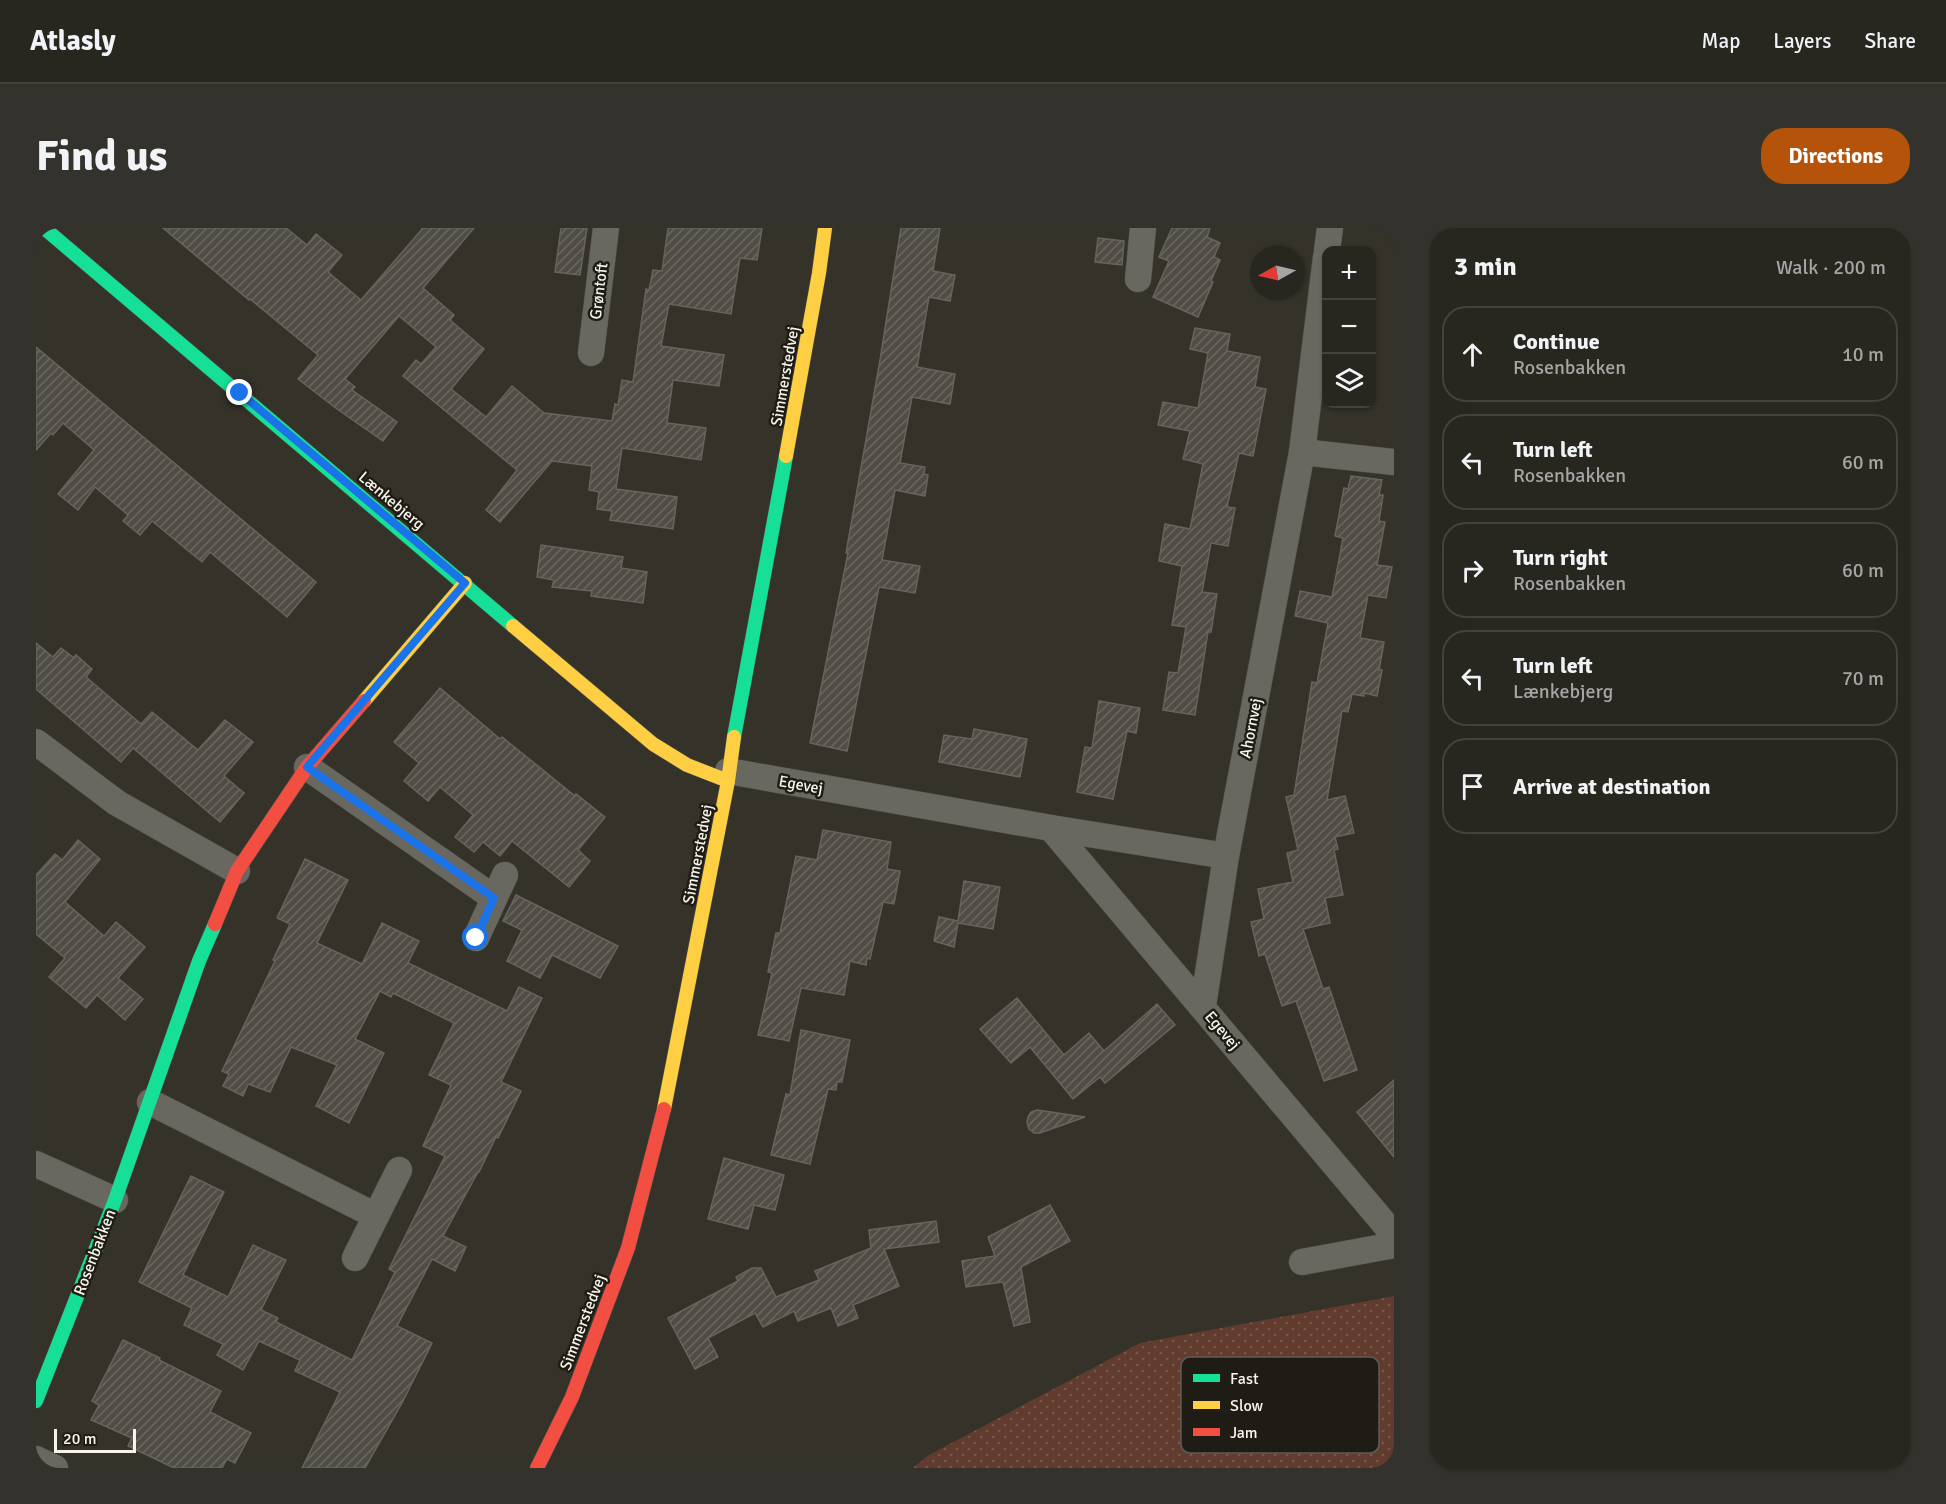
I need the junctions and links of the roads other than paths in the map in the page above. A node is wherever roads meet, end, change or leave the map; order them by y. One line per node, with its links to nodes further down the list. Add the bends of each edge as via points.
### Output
1 (44, 228): 12 (street, Lænkebjerg)
2 (606, 228): 9 (street, Grøntoft)
3 (825, 228): 15 (street, Simmerstedvej)
4 (1143, 228): 7 (street)
5 (1330, 228): 6 (street)
6 (1328, 246)
7 (1138, 279)
8 (1322, 290): 10 (street, Ahornvej)
9 (591, 353)
10 (1302, 452): 11 (street); 17 (street, Ahornvej)
11 (1394, 462)
12 (465, 583): 14 (street, Rosenbakken); 15 (street, Lænkebjerg, via 653,744 687,765)
13 (36, 742): 18 (street, via 117,803)
14 (307, 767): 18 (street, Rosenbakken); 20 (street)
15 (728, 776): 16 (street, Egevej); 35 (street, Simmerstedvej, via 667,1097 628,1248 572,1397)
16 (1051, 828): 17 (street, Egevej); 22 (street, Egevej)
17 (1226, 856): 22 (street, Ahornvej)
18 (237, 871): 23 (street, Rosenbakken, via 199,961)
19 (505, 875): 20 (street)
20 (494, 898): 21 (street)
21 (476, 938)
22 (1203, 1006): 28 (street, Egevej)
23 (150, 1102): 26 (street, Rosenbakken); 27 (street)
24 (36, 1164): 26 (street)
25 (399, 1170): 27 (street)
26 (115, 1200): 32 (street, Rosenbakken)
27 (376, 1216): 30 (street)
28 (1394, 1235)
29 (1394, 1245): 31 (street)
30 (355, 1258)
31 (1302, 1262)
32 (36, 1401)
33 (36, 1459): 34 (street)
34 (55, 1468)
35 (537, 1468)

